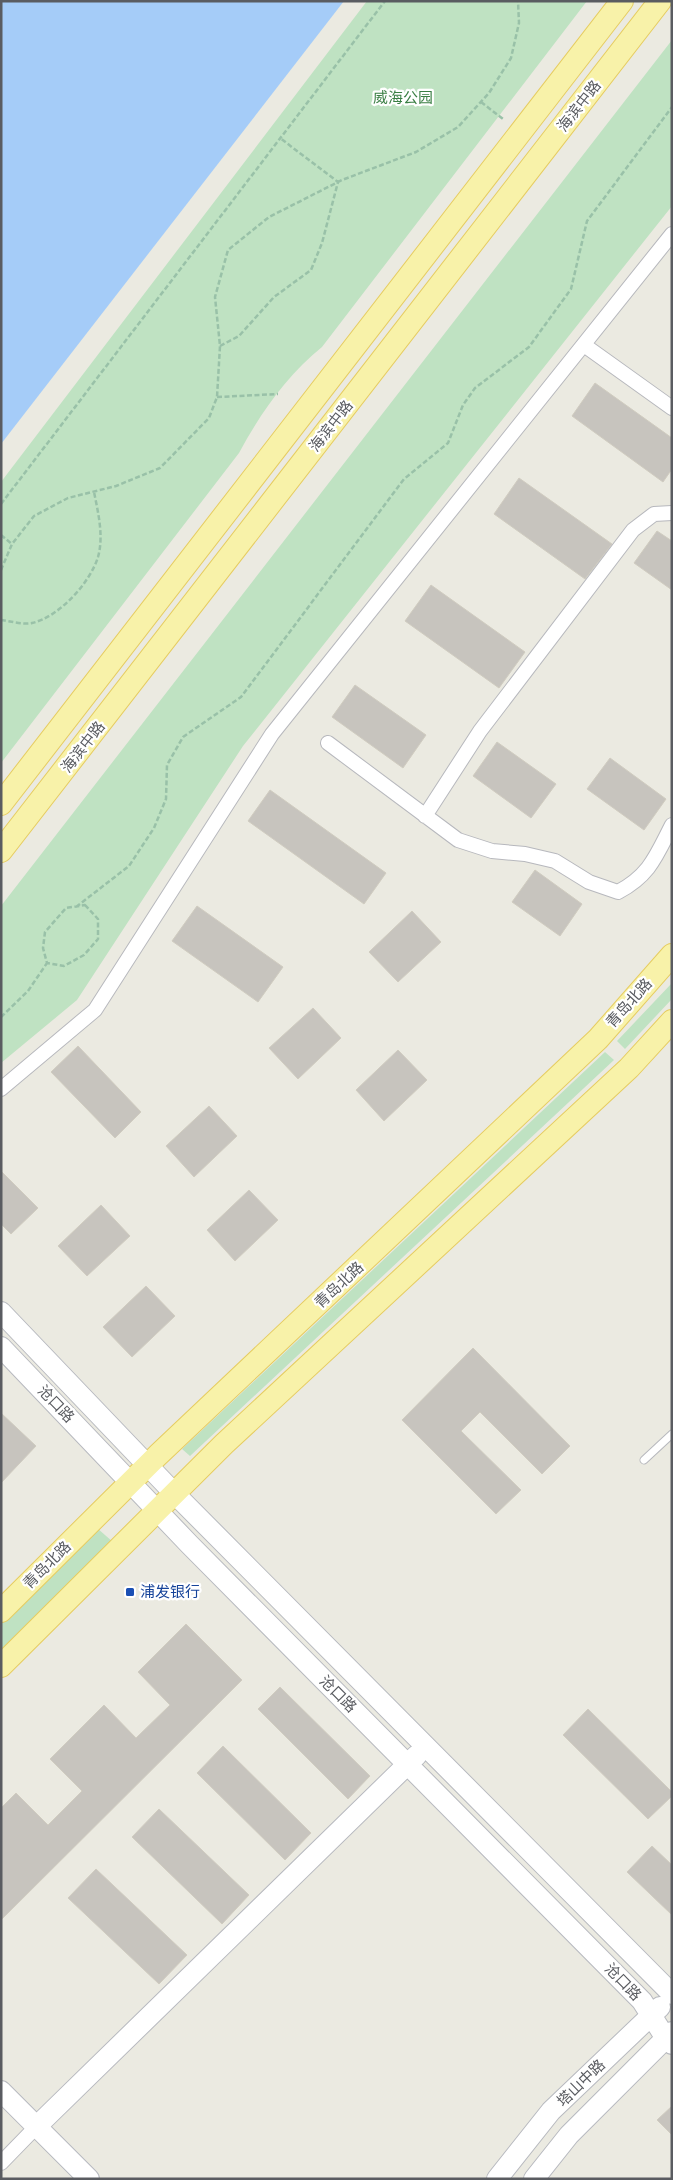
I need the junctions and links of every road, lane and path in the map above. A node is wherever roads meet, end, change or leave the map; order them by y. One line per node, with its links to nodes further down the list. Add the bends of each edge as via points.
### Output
1 (384, 1): 8 (path)
2 (518, 1): 5 (path, via 519,23 511,58)
3 (622, 1): 24 (main road, 海滨中路)
4 (660, 1): 27 (main road, 海滨中路)
5 (481, 102): 7 (path); 9 (path, via 458,127 416,152)
6 (672, 107): 28 (path, via 587,221 571,289 529,348 475,388 463,405 448,443 404,479 241,697 183,737 167,766 166,799 154,828 129,866)
7 (503, 119)
8 (280, 138): 9 (path); 17 (path)
9 (338, 182): 12 (path, via 322,243 311,270 274,297 239,336); 12 (path, via 269,217 228,250 215,297)
10 (672, 234): 11 (street)
11 (584, 345): 15 (street); 33 (street, via 272,734 95,1010)
12 (220, 346): 14 (path)
13 (278, 394): 14 (path)
14 (218, 397): 16 (path, via 209,418 160,468)
15 (672, 408)
16 (94, 492): 20 (path, via 68,498 34,516); 22 (path, via 100,526 98,556 83,587 55,613 31,623)
17 (1, 504)
18 (672, 513): 25 (street, via 654,514 633,530 480,732)
19 (1, 535): 20 (path)
20 (12, 544): 21 (path)
21 (1, 570)
22 (1, 620)
23 (328, 743): 25 (street)
24 (1, 804)
25 (425, 816): 26 (street, via 458,840 492,851 555,861 589,882 618,892 635,883 652,864)
26 (672, 825)
27 (1, 852)
28 (76, 907): 30 (path, via 66,908 45,932 43,948); 30 (path, via 85,905 98,919 98,939 84,955 64,966)
29 (672, 955): 38 (main road, 青岛北路, via 598,1039)
30 (47, 963): 31 (path, via 28,991)
31 (1, 1018)
32 (672, 1020): 40 (main road, via 629,1068)
33 (1, 1089)
34 (1, 1312): 38 (main road, 沧口路)
35 (1, 1347): 39 (main road, 沧口路)
36 (672, 1434): 37 (lane)
37 (644, 1460)
38 (147, 1466): 39 (main road, 青岛北路); 40 (main road, 沧口路)
39 (130, 1482): 41 (main road, 沧口路); 42 (main road, 青岛北路)
40 (174, 1493): 41 (main road); 44 (main road, 沧口路)
41 (156, 1510): 43 (main road); 45 (main road, 沧口路)
42 (1, 1611)
43 (1, 1666)
44 (426, 1747): 45 (main road); 46 (main road, 沧口路)
45 (408, 1764): 47 (main road, 沧口路, via 642,2001); 50 (main road)
46 (672, 1994): 47 (main road, 塔山中路)
47 (652, 2015): 48 (main road, 沧口路); 53 (main road, 塔山中路, via 552,2111)
48 (670, 2038): 54 (main road, 塔山中路, via 569,2135)
49 (1, 2091): 50 (main road)
50 (36, 2127): 51 (street); 52 (main road)
51 (1, 2163)
52 (89, 2179)
53 (498, 2179)
54 (534, 2179)

